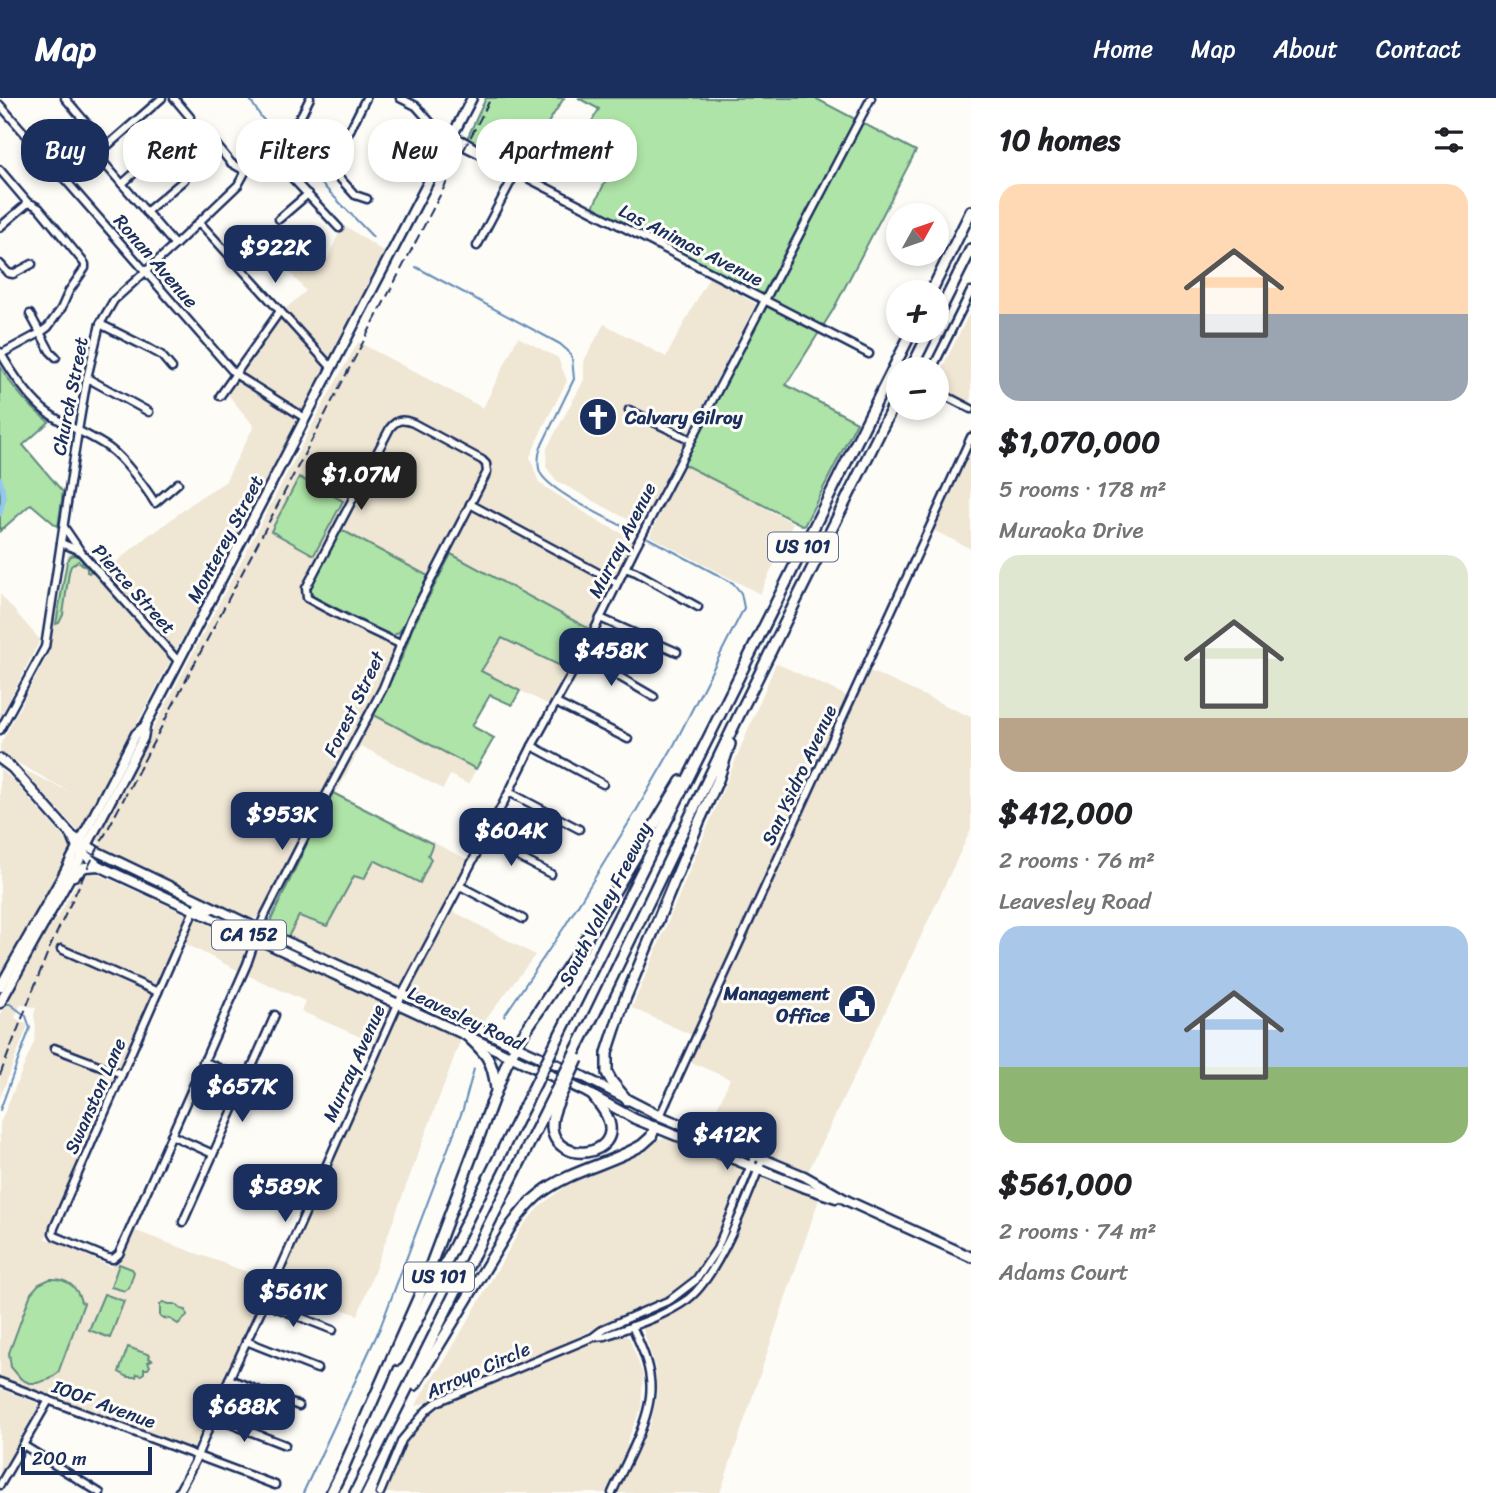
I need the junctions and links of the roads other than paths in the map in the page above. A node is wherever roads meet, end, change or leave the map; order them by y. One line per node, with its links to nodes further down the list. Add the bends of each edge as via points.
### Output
1 (65, 98): 11 (street)
2 (162, 98): 16 (street)
3 (174, 98): 10 (street)
4 (310, 98): 12 (street, Church Street)
5 (366, 98): 30 (street, via 332,166 355,195)
6 (400, 98): 13 (street, Las Animas Avenue, via 418,104)
7 (472, 98): 14 (main road, Monterey Street)
8 (871, 98): 47 (street, Murray Avenue)
9 (0, 105): 15 (street, Ronan Avenue)
10 (190, 117)
11 (83, 119)
12 (299, 119)
13 (428, 119)
14 (461, 119)
15 (21, 129)
16 (109, 143)
17 (222, 152): 19 (street)
18 (424, 164): 18 (street, via 406,148 396,143 391,146 389,152 395,157 414,166)
19 (236, 166)
20 (109, 169): 28 (street)
21 (0, 171): 31 (street)
22 (68, 182): 43 (street, Ronan Avenue)
23 (239, 182): 35 (street, Church Street)
24 (298, 182): 29 (street)
25 (428, 182): 57 (main road, Monterey Street)
26 (511, 182): 39 (street)
27 (535, 182): 47 (street, Las Animas Avenue)
28 (122, 184): 33 (street); 33 (street, via 159,151 170,150 187,175)
29 (308, 194): 34 (street); 37 (street)
30 (367, 199)
31 (27, 203): 36 (street); 51 (street, via 39,208 85,268 53,321)
32 (971, 211): 44 (highway)
33 (146, 212): 38 (street)
34 (279, 219)
35 (200, 222): 38 (street, Church Street); 48 (street)
36 (0, 227)
37 (339, 228)
38 (175, 245): 43 (street, Church Street)
39 (477, 246)
40 (971, 249): 46 (highway)
41 (0, 264): 42 (street, via 13,274)
42 (33, 264)
43 (145, 272): 50 (street, Church Street, via 114,300); 59 (street, Ronan Avenue)
44 (937, 280)
45 (971, 291): 56 (street)
46 (949, 293)
47 (764, 300): 54 (street, Las Animas Avenue); 70 (street, Murray Avenue)
48 (280, 310): 57 (street); 59 (street)
49 (30, 314): 51 (street)
50 (100, 324): 58 (street, via 161,355); 60 (street, Church Street)
51 (40, 333): 53 (street); 55 (street)
52 (906, 343): 91 (highway, South Valley Freeway / US 101)
53 (1, 353): 68 (street, via 34,400)
54 (869, 354)
55 (56, 357)
56 (938, 357)
57 (331, 367): 66 (main road, Monterey Street)
58 (172, 368)
59 (235, 374): 61 (street); 66 (street, Ronan Avenue)
60 (87, 378): 65 (street); 68 (street, Church Street)
61 (220, 396)
62 (949, 398): 63 (street)
63 (971, 409)
64 (629, 410): 70 (street)
65 (149, 412)
66 (305, 418): 83 (main road, Monterey Street)
67 (886, 420): 86 (highway, South Valley Freeway / US 101)
68 (78, 431): 71 (street, via 113,451 155,503); 73 (street, Church Street)
69 (971, 437): 124 (street, San Ysidro Avenue)
70 (691, 440): 76 (street, Murray Avenue)
71 (178, 483)
72 (470, 504): 77 (street); 80 (street, Forest Street); 80 (street, Forest Street, via 487,472 486,464 408,421 394,423 306,592 317,604)
73 (64, 527): 74 (street, Church Street); 75 (street)
74 (61, 543): 75 (street, Pierce Street); 87 (street, Church Street, via 45,648)
75 (80, 551): 83 (street, Pierce Street)
76 (625, 568): 77 (street, Murray Avenue); 78 (street)
77 (617, 583): 79 (street, Murray Avenue)
78 (698, 607)
79 (600, 618): 81 (street); 82 (street, Murray Avenue)
80 (400, 644): 104 (street, Forest Street, via 383,688)
81 (677, 652)
82 (582, 655): 84 (street); 85 (street, Murray Avenue)
83 (179, 662): 96 (main road, Monterey Street, via 145,726 136,734)
84 (654, 697)
85 (556, 703): 88 (street); 89 (street, Murray Avenue)
86 (740, 713): 121 (highway, South Valley Freeway / US 101, bridge); 123 (highway, via 718,780 607,1053 607,1073)
87 (0, 730)
88 (628, 739)
89 (532, 747): 92 (street); 93 (street, Murray Avenue)
90 (0, 759): 96 (main road)
91 (695, 763): 114 (highway); 149 (highway, South Valley Freeway / US 101, bridge)
92 (603, 784)
93 (509, 792): 94 (street); 95 (street, Murray Avenue)
94 (579, 829)
95 (484, 839): 98 (street); 99 (street, Murray Avenue)
96 (82, 847): 97 (main road, Leavesley Road); 100 (main road, Monterey Street); 101 (main road, Leavesley Road / CA 152); 107 (main road, Monterey Street)
97 (99, 866): 100 (main road, via 82,869); 102 (main road, Leavesley Road / CA 152)
98 (551, 874)
99 (460, 886): 103 (street); 109 (street, Murray Avenue)
100 (65, 887): 107 (main road, Monterey Street)
101 (216, 908): 102 (street, via 208,911 197,906); 104 (main road, Leavesley Road / CA 152)
102 (194, 910): 105 (main road, Leavesley Road / CA 152); 108 (street, Swanston Lane)
103 (523, 919)
104 (259, 929): 105 (street, Forest Street); 109 (main road, Leavesley Road / CA 152)
105 (255, 938): 111 (main road, Leavesley Road / CA 152); 117 (street, Forest Street)
106 (61, 949): 108 (street)
107 (3, 983): 110 (main road, Monterey Street)
108 (158, 992): 118 (street, Swanston Lane)
109 (402, 995): 111 (street, Murray Avenue); 114 (main road, Leavesley Road / CA 152)
110 (0, 1003)
111 (398, 1003): 113 (main road, Leavesley Road / CA 152); 134 (street, Murray Avenue)
112 (275, 1015): 119 (street)
113 (465, 1034): 116 (main road, Leavesley Road); 120 (highway, CA 152, via 485,1052)
114 (516, 1046): 116 (highway); 123 (main road, Leavesley Road / CA 152)
115 (54, 1048): 118 (street)
116 (510, 1057): 120 (highway); 122 (main road, Leavesley Road)
117 (203, 1061): 119 (street); 126 (street, Forest Street)
118 (122, 1074): 133 (street, Swanston Lane, via 53,1233)
119 (246, 1080): 127 (street)
120 (496, 1091): 149 (highway, via 419,1296)
121 (558, 1093): 122 (highway, via 552,1118 554,1134 569,1150 587,1153 602,1146 610,1129 610,1121); 143 (highway, South Valley Freeway / US 101)
122 (593, 1096): 125 (main road, Leavesley Road)
123 (627, 1100): 124 (main road, Leavesley Road / CA 152)
124 (660, 1116): 125 (main road, San Ysidro Avenue); 128 (main road, Leavesley Road)
125 (655, 1127): 129 (main road, Leavesley Road); 143 (highway, via 642,1145 556,1183 526,1206 414,1387)
126 (171, 1135): 127 (street); 133 (street, Forest Street)
127 (213, 1154): 131 (street)
128 (759, 1157): 129 (street, Arroyo Circle); 130 (main road, Leavesley Road)
129 (755, 1167): 130 (main road, Leavesley Road, via 813,1192); 135 (street, Arroyo Circle, via 729,1237 702,1284 666,1312); 137 (street, Arroyo Circle, via 717,1248 696,1280 670,1300)
130 (848, 1201): 132 (main road, Leavesley Road)
131 (184, 1222)
132 (971, 1256)
133 (115, 1258)
134 (264, 1303): 136 (street); 138 (street, Murray Avenue)
135 (632, 1326): 137 (street, Arroyo Circle); 157 (street, via 645,1357 651,1395 647,1415)
136 (333, 1330)
137 (593, 1337): 156 (street, Arroyo Circle, via 437,1402 402,1440)
138 (246, 1341): 139 (street); 140 (street, Murray Avenue)
139 (317, 1368)
140 (229, 1379): 144 (street); 145 (street, Murray Avenue)
141 (0, 1382): 142 (street, IOOF Avenue)
142 (49, 1400): 146 (street); 148 (street, IOOF Avenue)
143 (400, 1402): 155 (highway, South Valley Freeway / US 101)
144 (299, 1406)
145 (212, 1418): 147 (street); 148 (street, Murray Avenue)
146 (23, 1445): 150 (street); 152 (street)
147 (285, 1445)
148 (197, 1456): 151 (street, IOOF Avenue); 153 (street, Murray Avenue)
149 (342, 1471): 154 (highway, South Valley Freeway / US 101)
150 (0, 1485)
151 (275, 1485)
152 (100, 1493)
153 (178, 1493)
154 (331, 1493)
155 (355, 1493)
156 (380, 1493)
157 (612, 1493)

